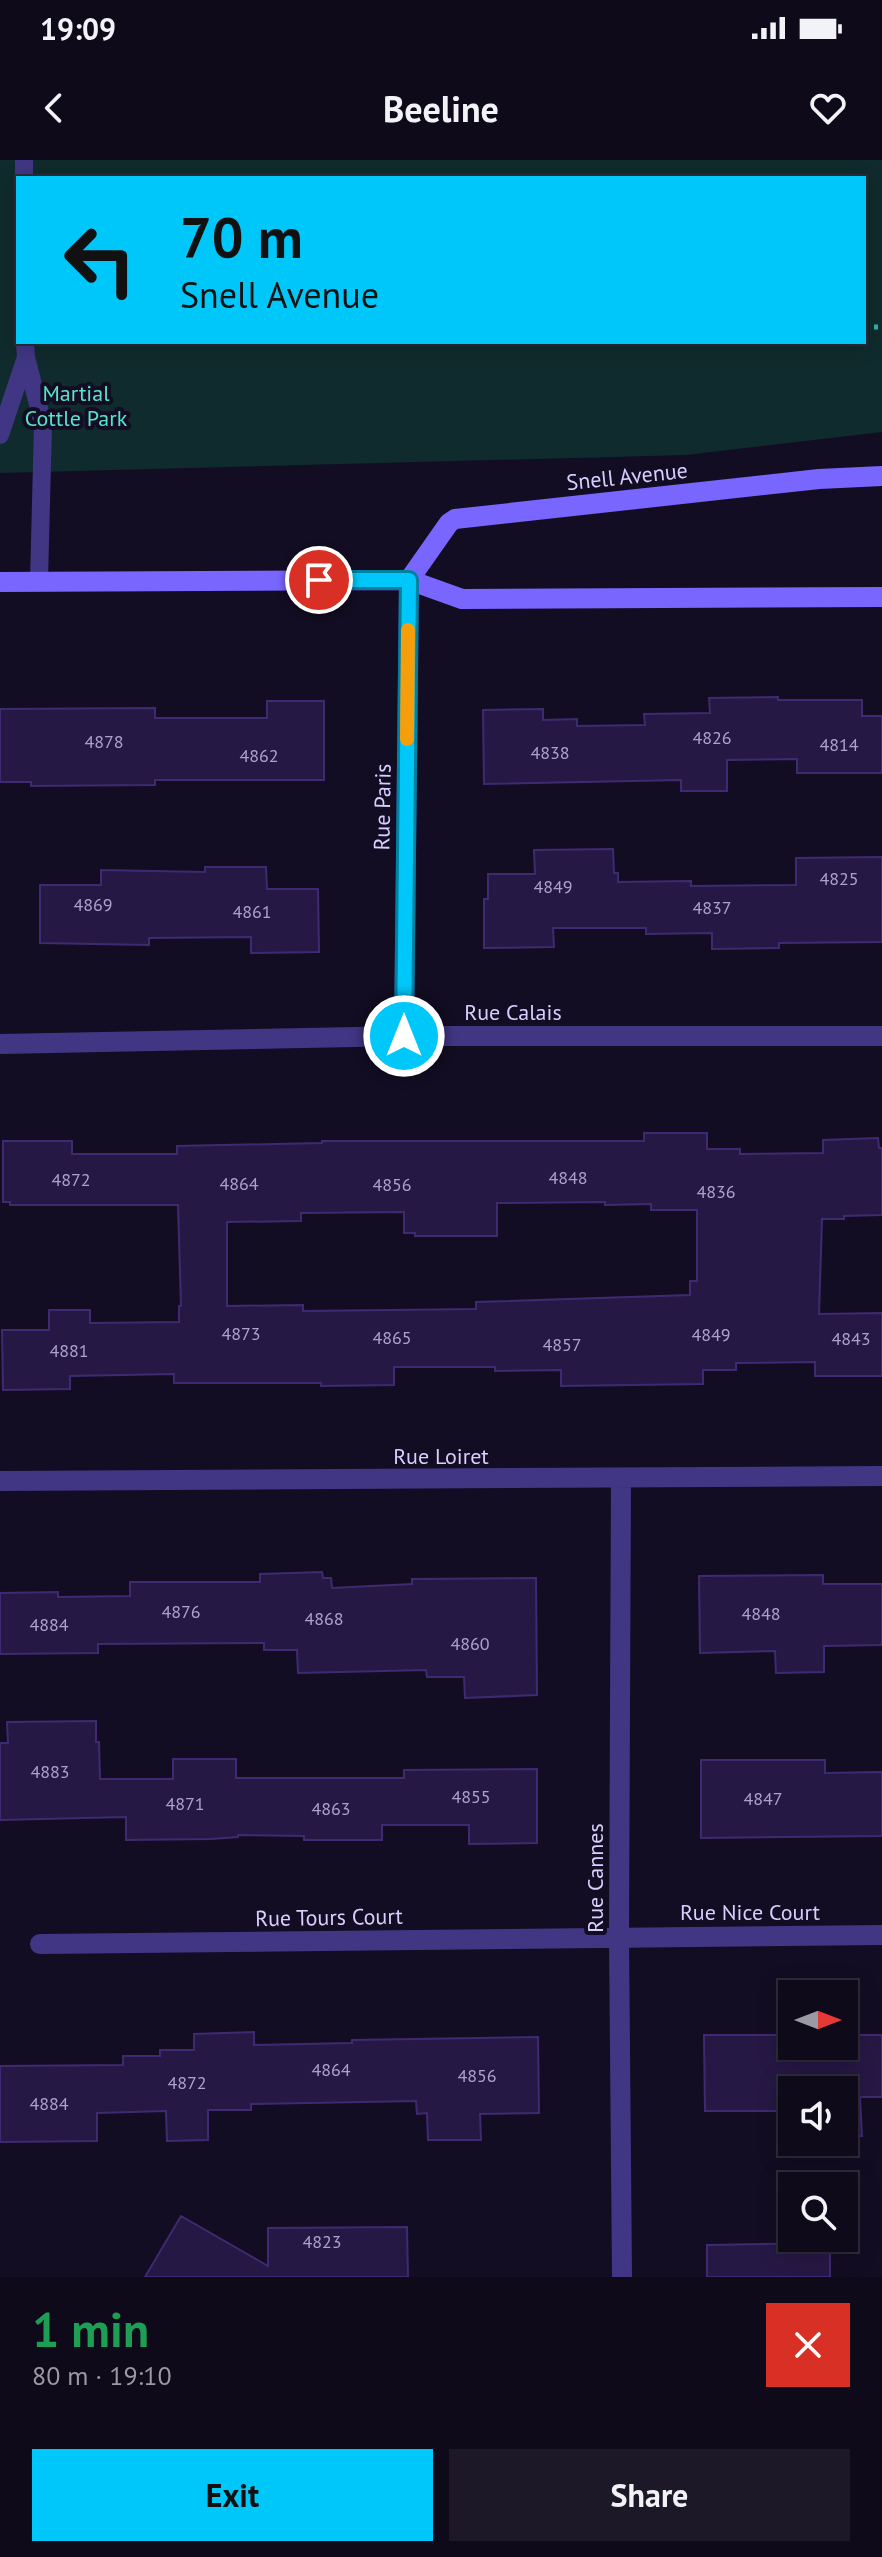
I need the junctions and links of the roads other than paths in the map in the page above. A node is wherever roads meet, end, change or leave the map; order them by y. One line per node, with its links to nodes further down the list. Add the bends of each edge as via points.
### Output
1 (25, 350): 2 (lane); 5 (lane, via 43,424)
2 (0, 435)
3 (882, 476): 4 (main road, Snell Avenue, via 455,519)
4 (409, 580): 5 (main road); 7 (main road, via 462,599); 8 (street, Rue Paris)
5 (39, 581): 6 (main road)
6 (0, 582)
7 (882, 597)
8 (404, 1036): 9 (street, Rue Calais); 10 (street, Rue Calais)
9 (882, 1036)
10 (0, 1044)
11 (882, 1476): 12 (street, Rue Loiret)
12 (621, 1479): 13 (street, Rue Loiret); 15 (street, Rue Cannes)
13 (0, 1481)
14 (882, 1935): 15 (street, Rue Nice Court)
15 (619, 1937): 16 (street, Rue Tours Court); 17 (street, Rue Cannes)
16 (40, 1944)
17 (622, 2277)

